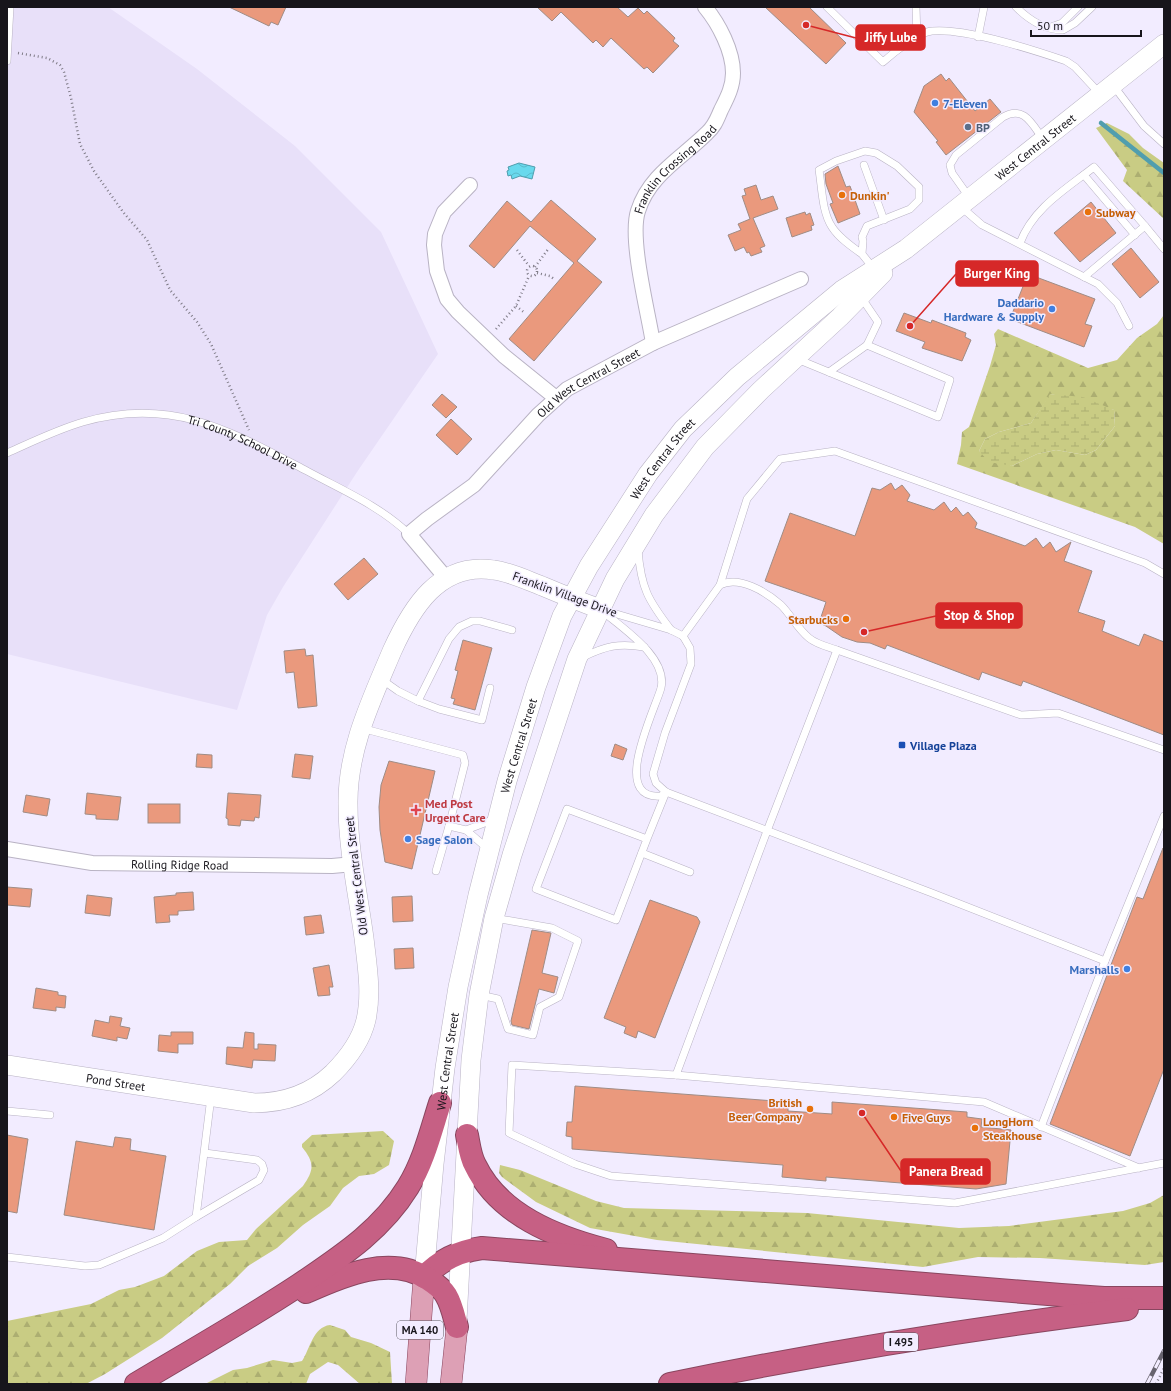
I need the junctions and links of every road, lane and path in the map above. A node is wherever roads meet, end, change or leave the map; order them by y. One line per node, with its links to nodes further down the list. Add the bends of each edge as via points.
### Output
1 (10, 7): 13 (lane)
2 (705, 7): 44 (street, Franklin Crossing Road, via 716,21 730,54 733,73 728,98 716,123 660,174 644,196 638,212 638,253)
3 (827, 7): 11 (lane, via 883,62 899,48)
4 (916, 7): 11 (lane)
5 (984, 7): 10 (lane)
6 (1016, 7): 9 (lane, via 1027,17)
7 (1078, 7): 9 (lane, via 1059,26)
8 (1092, 7): 9 (lane, via 1065,30)
9 (1048, 27)
10 (978, 37): 11 (lane, via 930,31); 15 (lane, via 1069,63)
11 (917, 38)
12 (1164, 44): 15 (main road, West Central Street / MA 140)
13 (8, 53): 14 (lane); 49 (path, via 33,54 60,65 71,98 80,144 94,171 147,240 170,290 197,322 211,344)
14 (7, 61)
15 (1106, 89): 16 (main road, West Central Street / MA 140); 17 (lane)
16 (1043, 140): 21 (main road, West Central Street / MA 140); 21 (lane, via 1021,114 1009,113 1003,117 956,155 950,165)
17 (1164, 144)
18 (864, 165): 22 (lane)
19 (1084, 175): 23 (lane, via 1094,166); 24 (lane); 25 (lane, via 1038,211)
20 (470, 184): 43 (street, via 444,212 435,234 434,251 437,271 447,299)
21 (965, 202): 25 (lane, via 982,225); 27 (main road, West Central Street / MA 140)
22 (884, 220): 30 (lane, via 867,226 863,232); 30 (lane, via 916,205 920,192 918,187 887,158 866,151 836,161 820,170 823,199 832,228)
23 (1145, 226): 24 (lane); 28 (lane)
24 (1135, 235): 36 (lane)
25 (1020, 243): 36 (lane, via 1042,257)
26 (549, 248): 32 (path)
27 (906, 249): 33 (main road, West Central Street / MA 140); 39 (main road, West Central Street / MA 140)
28 (1164, 249)
29 (517, 250): 31 (path)
30 (862, 254): 33 (lane)
31 (529, 266): 32 (path); 35 (path)
32 (535, 267): 34 (path)
33 (874, 269): 56 (main road, West Central Street / MA 140, via 842,290 743,372 683,428 644,480)
34 (537, 273): 35 (path); 37 (path)
35 (529, 276): 40 (path)
36 (1084, 277): 42 (lane, via 1098,284 1112,297)
37 (554, 279)
38 (801, 279): 44 (street, Old West Central Street)
39 (860, 296): 45 (lane, via 878,322); 46 (main road, West Central Street / MA 140)
40 (516, 306): 41 (path); 43 (path)
41 (525, 313)
42 (1129, 326)
43 (487, 340): 48 (street)
44 (653, 343): 48 (street, Old West Central Street, via 580,381)
45 (867, 345): 47 (lane); 47 (lane, via 950,380 938,417)
46 (795, 358): 47 (lane); 52 (main road, West Central Street / MA 140, via 705,447 654,515)
47 (829, 372)
48 (556, 398): 51 (street, Old West Central Street, via 474,485)
49 (255, 444): 50 (lane, Tri County School Drive, via 204,422 151,413 105,417 84,422); 51 (lane, Tri County School Drive, via 374,507)
50 (7, 453)
51 (409, 534): 54 (street, Tri County School Drive)
52 (638, 542): 57 (main road, West Central Street / MA 140); 59 (lane, via 640,576 651,604)
53 (1164, 574): 55 (lane, via 1145,564 835,451 780,459 747,499)
54 (446, 578): 56 (main road, Franklin Village Drive, via 464,571 495,570); 64 (main road, Old West Central Street, via 413,609)
55 (720, 585): 60 (lane); 62 (lane, via 726,582 753,586 781,606 795,625 810,639)
56 (572, 598): 57 (main road, Franklin Village Drive); 71 (main road, West Central Street / MA 140, via 562,616 536,686)
57 (600, 609): 59 (lane, Franklin Village Drive); 61 (lane); 63 (main road, West Central Street / MA 140)
58 (512, 630): 66 (lane, via 480,621 472,621 459,627 449,639)
59 (671, 630): 60 (lane, Franklin Village Drive)
60 (683, 636): 69 (lane, via 690,648 691,664 665,733 653,774 656,783)
61 (645, 648): 63 (lane, via 625,644 604,647); 69 (lane, via 660,669 662,682 639,752 636,779 642,790 650,794 660,796)
62 (837, 650): 68 (lane, via 1021,715 1058,713); 74 (lane)
63 (577, 659): 82 (main road, West Central Street / MA 140, via 514,848)
64 (381, 679): 66 (lane); 67 (main road, Old West Central Street)
65 (490, 688): 66 (lane, via 482,720)
66 (418, 701)
67 (361, 728): 72 (lane, via 463,755 465,763); 79 (main road, Old West Central Street, via 352,761 348,790)
68 (1164, 750)
69 (666, 792): 74 (lane); 75 (lane)
70 (1164, 816): 83 (lane)
71 (497, 818): 73 (lane); 77 (main road, West Central Street / MA 140)
72 (449, 826): 73 (lane); 80 (lane)
73 (466, 830): 77 (lane)
74 (767, 831): 83 (lane); 86 (lane)
75 (647, 840): 78 (lane); 78 (lane, via 567,808 536,889 616,920)
76 (7, 849): 79 (street, Rolling Ridge Road, via 92,863 332,866)
77 (489, 850): 88 (main road, West Central Street / MA 140, via 458,987)
78 (642, 853): 81 (lane)
79 (354, 864): 87 (main road, Old West Central Street, via 368,980 368,1011 359,1039 349,1056 335,1071 304,1092 267,1103)
80 (436, 871)
81 (690, 872)
82 (494, 918): 84 (main road, West Central Street / MA 140); 84 (lane, via 552,928 578,941 559,998 540,1007 533,1035 508,1029 498,999)
83 (1105, 961): 91 (lane)
84 (479, 995): 92 (main road, West Central Street / MA 140, via 470,1060)
85 (7, 1066): 87 (main road, Pond Street)
86 (676, 1075): 91 (lane, via 984,1102); 95 (lane, via 512,1065 509,1133 575,1164 611,1176 955,1203)
87 (218, 1098): 93 (lane)
88 (440, 1103): 100 (main road, West Central Street / MA 140); 104 (highway, via 414,1176 385,1218 350,1250)
89 (7, 1111): 90 (lane)
90 (50, 1115)
91 (1041, 1127): 95 (lane)
92 (467, 1136): 97 (main road, West Central Street / MA 140); 99 (highway, via 474,1164 480,1174 499,1197 515,1211 553,1232 595,1247)
93 (205, 1153): 96 (lane); 96 (lane, via 257,1160 264,1166 264,1173 259,1180)
94 (1164, 1163): 95 (lane)
95 (1139, 1168)
96 (196, 1217): 98 (lane, via 163,1238 95,1266)
97 (461, 1252): 99 (highway, via 482,1248); 100 (highway, via 443,1260); 105 (main road, West Central Street / MA 140)
98 (7, 1257)
99 (658, 1262): 102 (highway, via 1061,1295)
100 (424, 1277): 104 (highway, via 405,1268 356,1272 330,1281); 105 (highway, via 445,1293); 108 (main road, West Central Street / MA 140)
101 (1164, 1298): 102 (highway)
102 (1133, 1304): 103 (highway, I 495); 110 (highway, I 495, via 841,1352)
103 (1164, 1304)
104 (246, 1320): 107 (highway)
105 (456, 1327): 109 (main road, West Central Street / MA 140)
106 (1164, 1368): 111 (path)
107 (136, 1384)
108 (416, 1384)
109 (452, 1384)
110 (670, 1384)
111 (1156, 1384)

